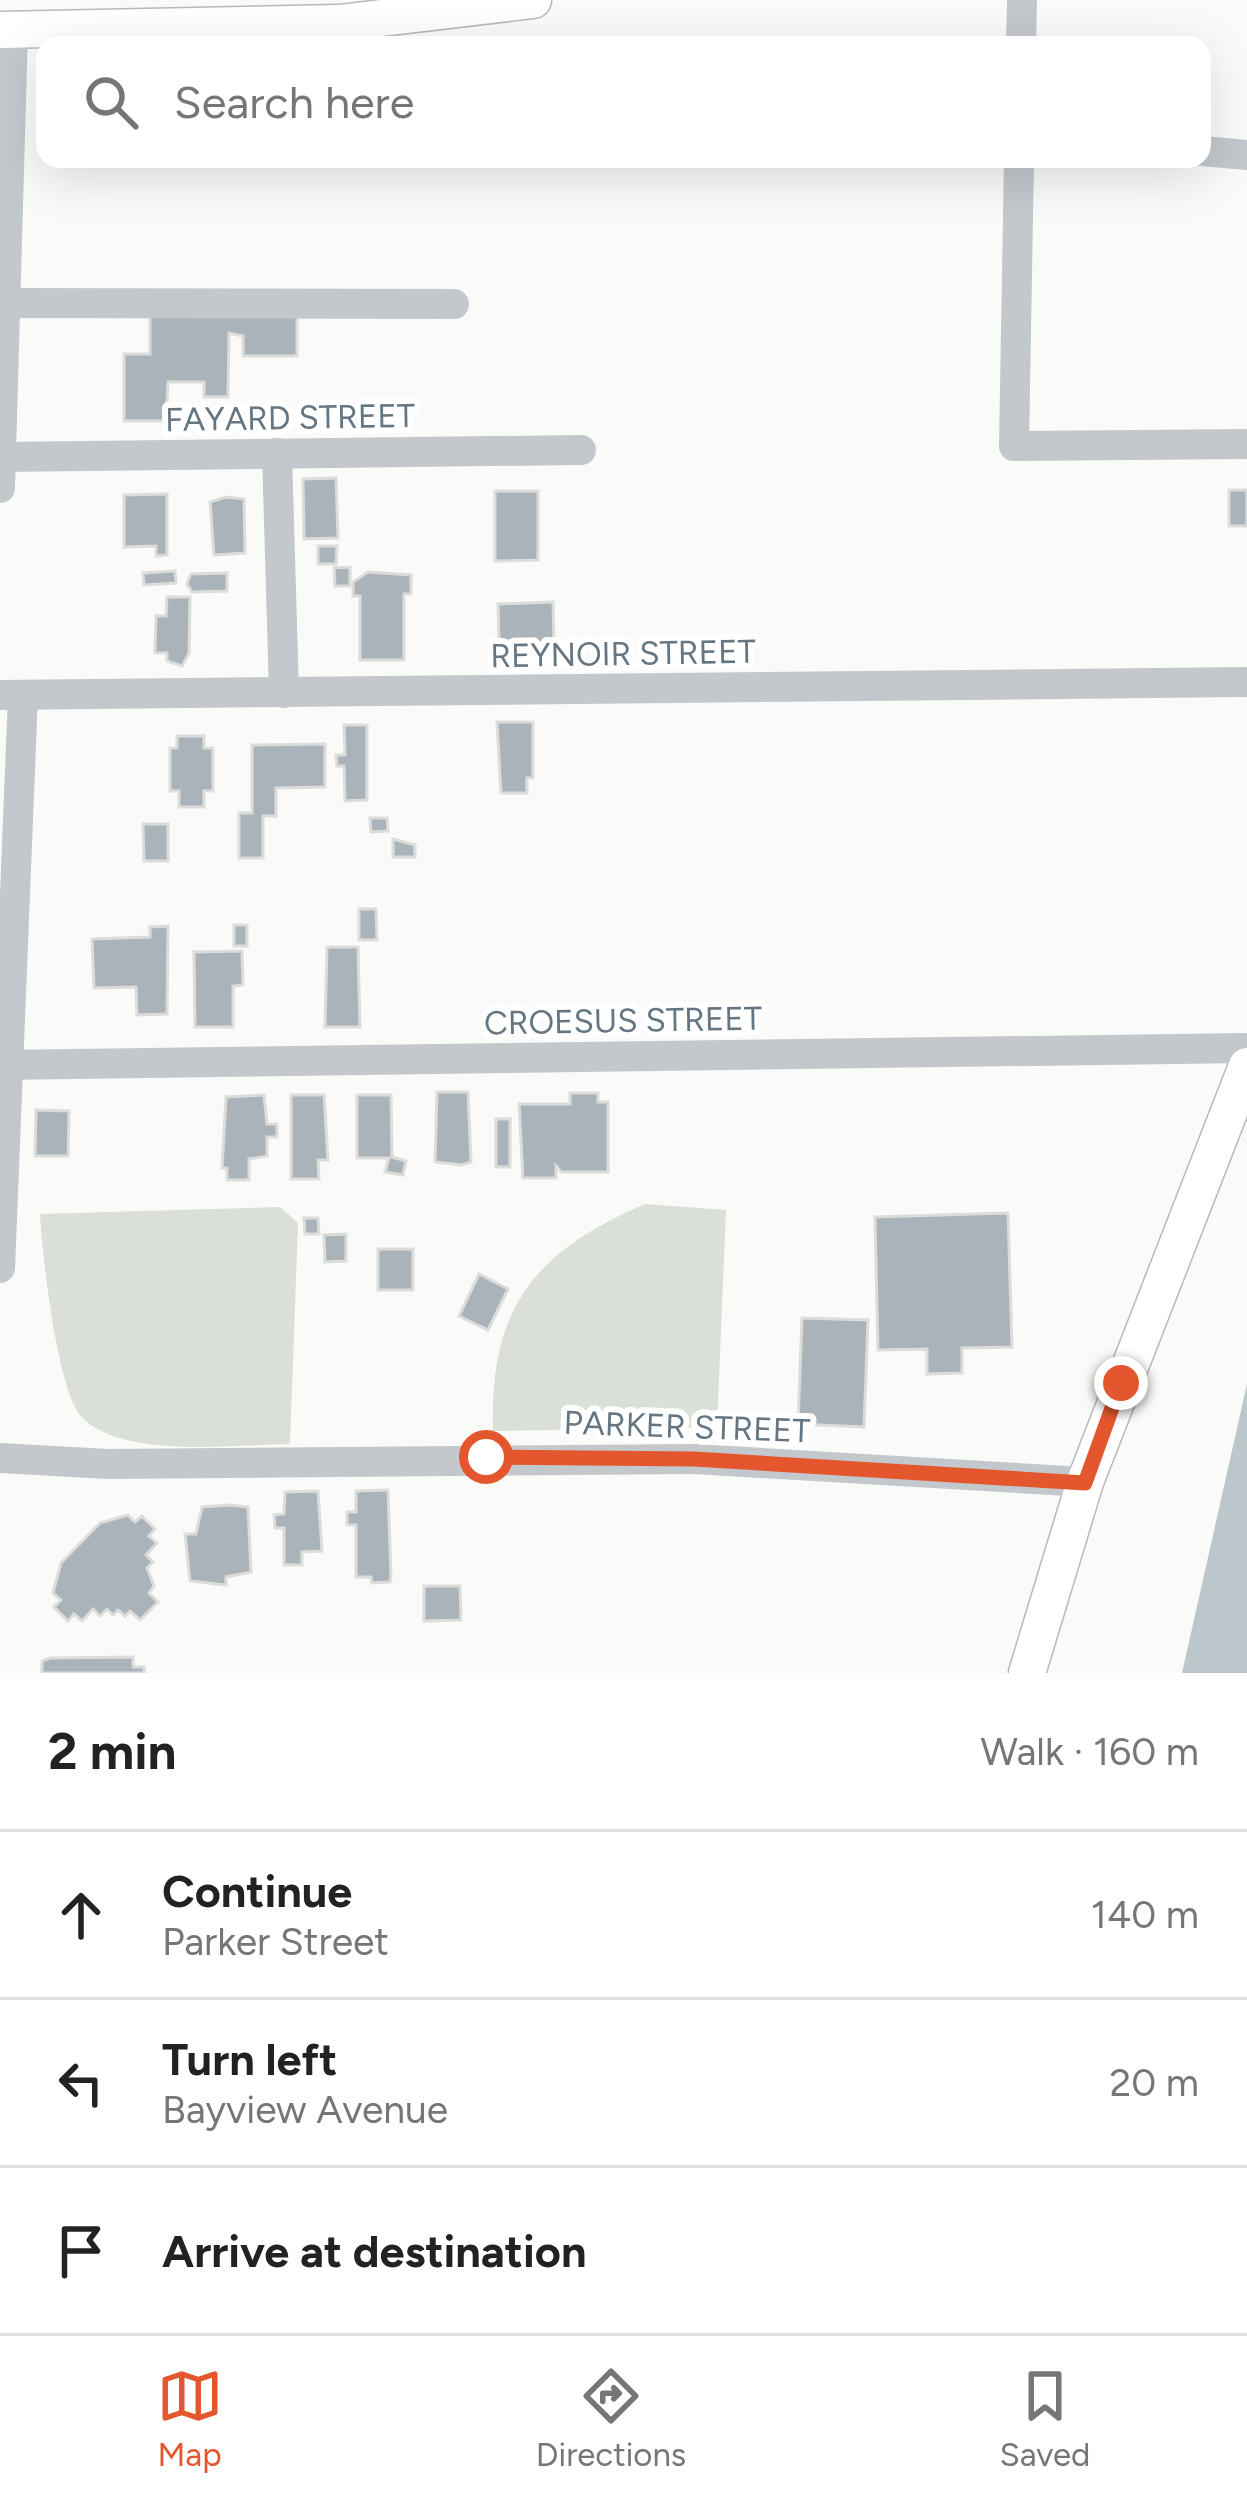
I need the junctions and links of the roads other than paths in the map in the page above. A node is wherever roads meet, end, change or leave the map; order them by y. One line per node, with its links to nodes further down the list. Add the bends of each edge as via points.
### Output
1 (533, 0): 3 (main road, via 340,23)
2 (1022, 0): 4 (street)
3 (7, 30): 8 (street)
4 (1022, 36)
5 (1211, 153): 6 (street)
6 (1247, 155)
7 (1019, 168): 10 (street, via 1014,446)
8 (5, 303): 9 (street); 13 (street)
9 (454, 304)
10 (1247, 444)
11 (580, 450): 12 (street, FAYARD STREET)
12 (277, 453): 13 (street, FAYARD STREET); 15 (street)
13 (1, 468)
14 (1247, 682): 15 (street, REYNOIR STREET)
15 (284, 693): 16 (street, REYNOIR STREET)
16 (12, 695): 18 (street)
17 (1247, 1048): 18 (street, CROESUS STREET)
18 (4, 1065): 20 (street)
19 (1247, 1066): 22 (main road)
20 (0, 1268)
21 (0, 1458): 22 (street, PARKER STREET, via 694,1459)
22 (1085, 1483): 23 (main road)
23 (1027, 1673)

